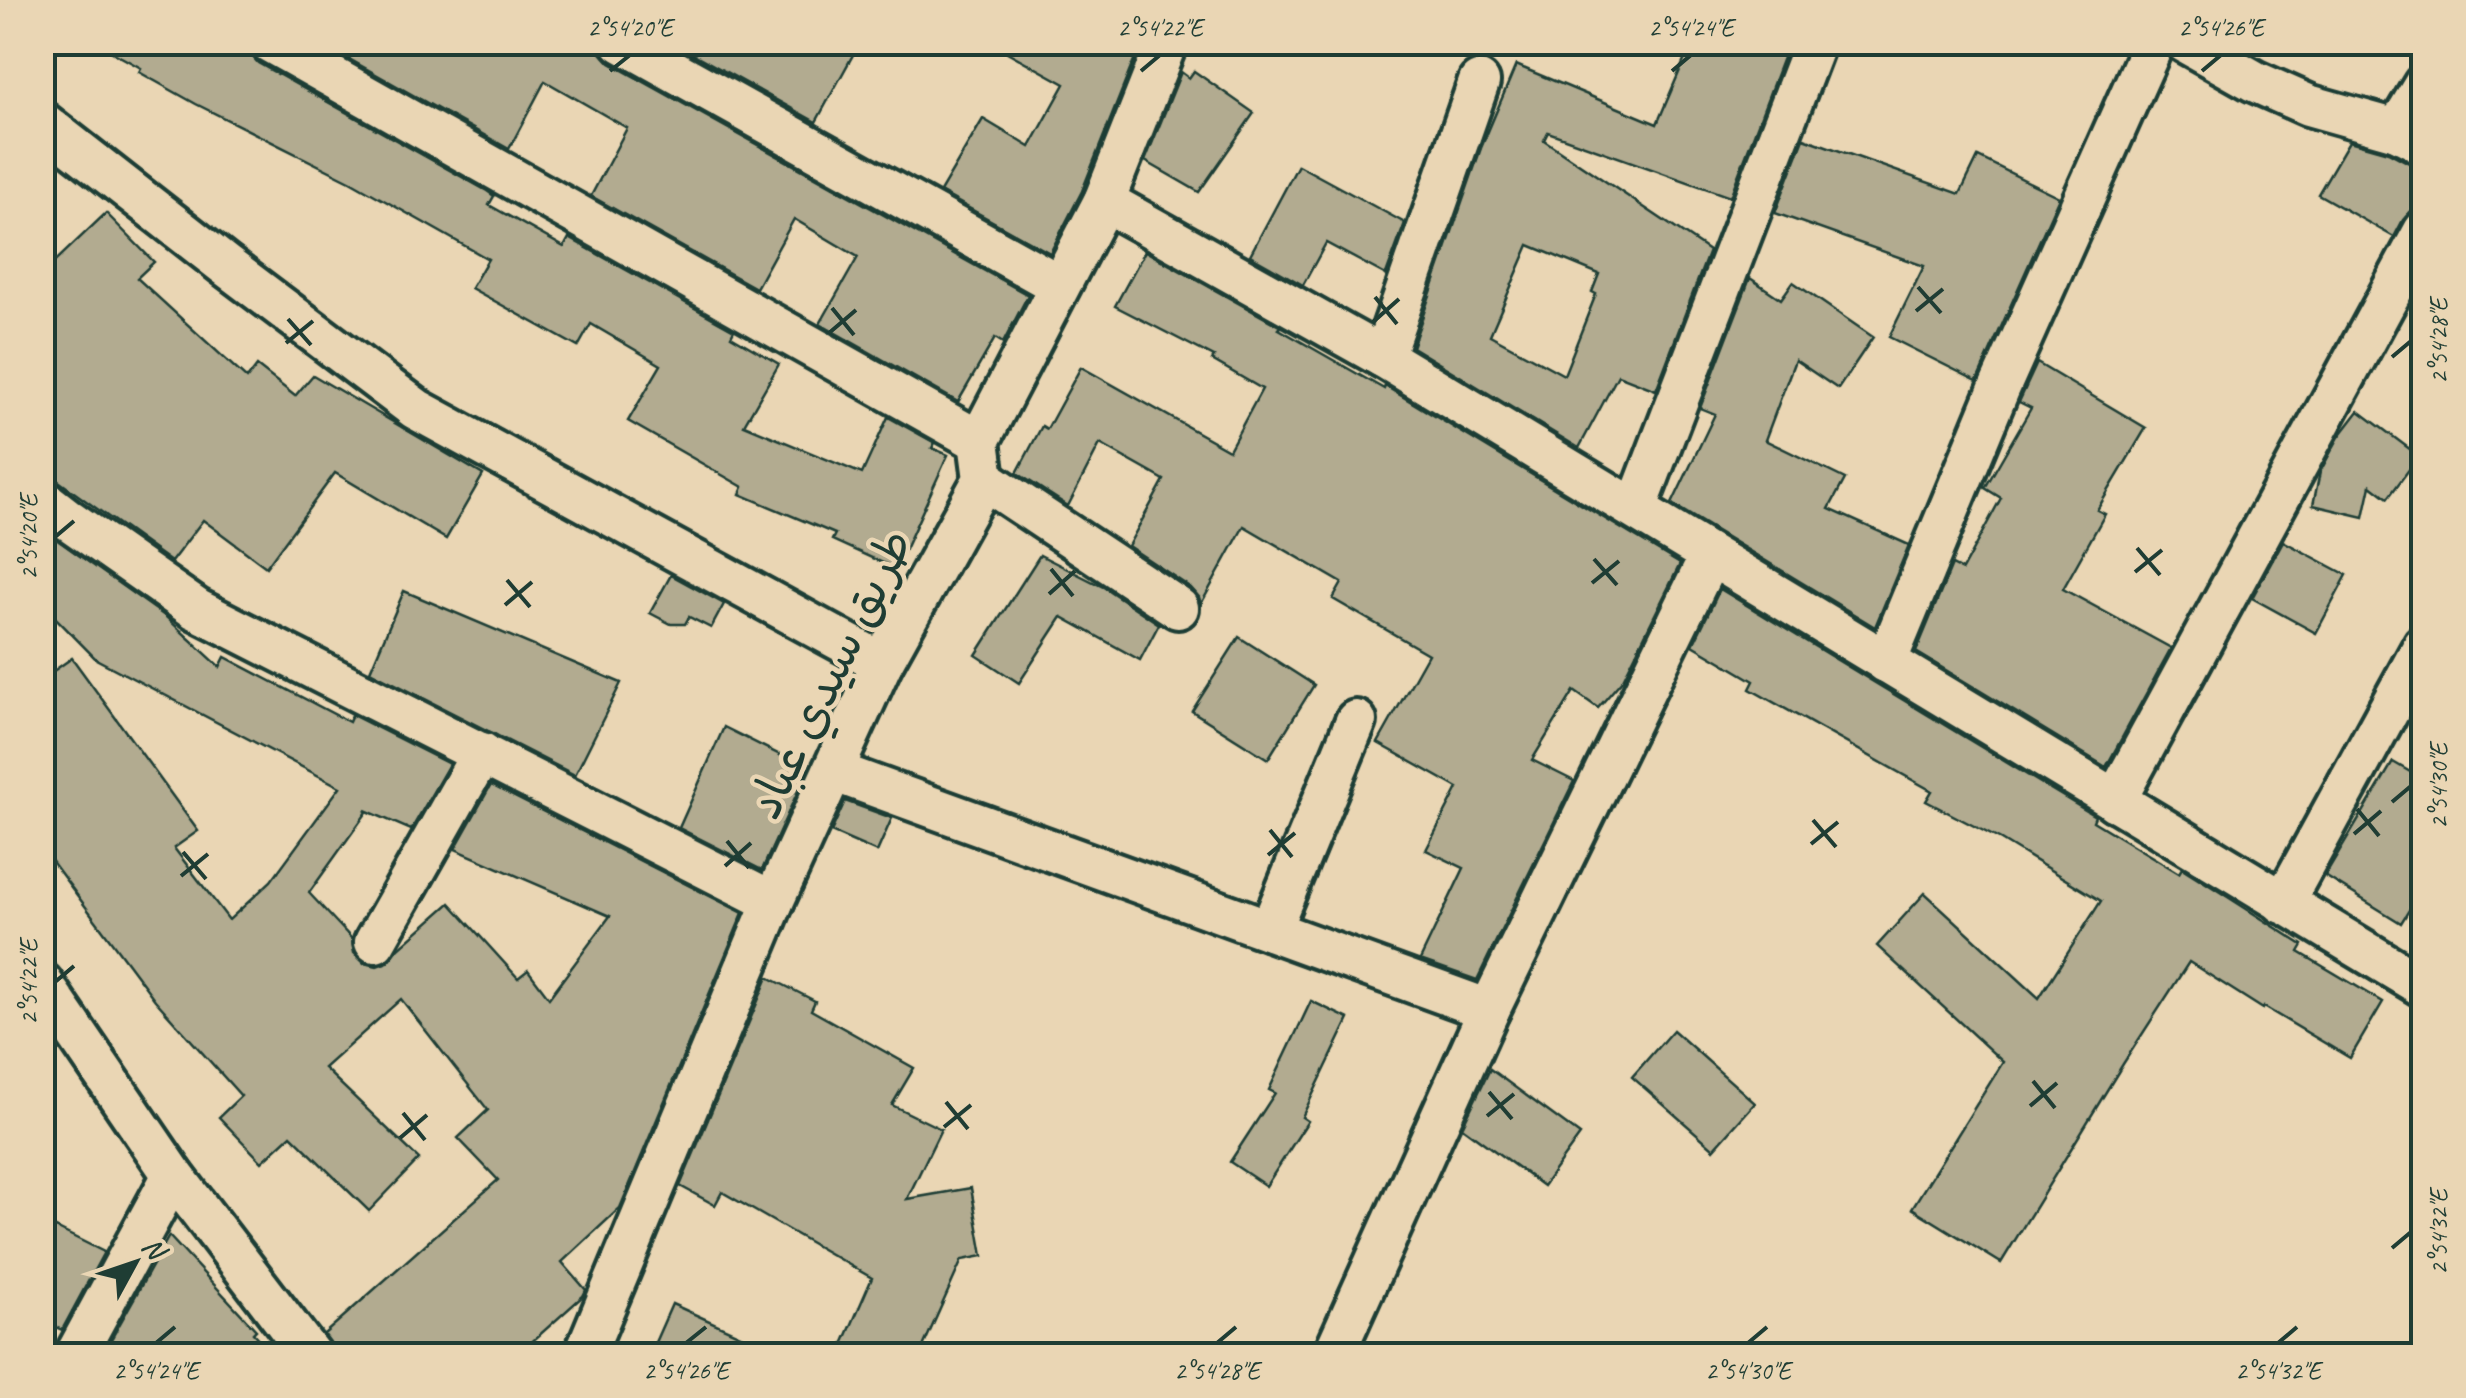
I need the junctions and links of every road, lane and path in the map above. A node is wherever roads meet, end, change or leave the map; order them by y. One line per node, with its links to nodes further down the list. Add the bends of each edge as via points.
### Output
1 (270, 42): 15 (street)
2 (622, 42): 13 (street)
3 (1167, 42): 11 (street, طريق سيدي عباد)
4 (1815, 42): 17 (street)
5 (2154, 42): 21 (street)
6 (2185, 42): 10 (street, via 2308,105)
7 (1479, 82): 14 (street)
8 (2424, 86): 10 (street)
9 (42, 122): 22 (street, via 416,409)
10 (2410, 137)
11 (1104, 201): 13 (street, طريق سيدي عباد); 14 (street)
12 (2424, 231): 26 (street)
13 (1059, 285): 15 (street, طريق سيدي عباد)
14 (1383, 357): 17 (street)
15 (982, 460): 19 (street); 22 (street, طريق سيدي عباد)
16 (42, 499): 24 (street, via 196,609)
17 (1636, 509): 18 (street)
18 (1710, 556): 21 (street); 33 (street)
19 (1178, 608)
20 (2424, 645): 28 (street)
21 (1886, 662): 26 (street)
22 (882, 663): 25 (street, طريق سيدي عباد)
23 (1356, 721): 29 (street)
24 (482, 753): 27 (street); 30 (street)
25 (834, 771): 27 (street, طريق سيدي عباد); 29 (street)
26 (2115, 801): 28 (street)
27 (773, 902): 37 (street, طريق سيدي عباد)
28 (2283, 903): 32 (street)
29 (1270, 930): 33 (street)
30 (376, 942)
31 (42, 983): 34 (street)
32 (2424, 987)
33 (1489, 1010): 38 (street)
34 (173, 1175): 35 (street); 36 (street)
35 (74, 1356)
36 (311, 1356)
37 (584, 1356)
38 (1333, 1356)

